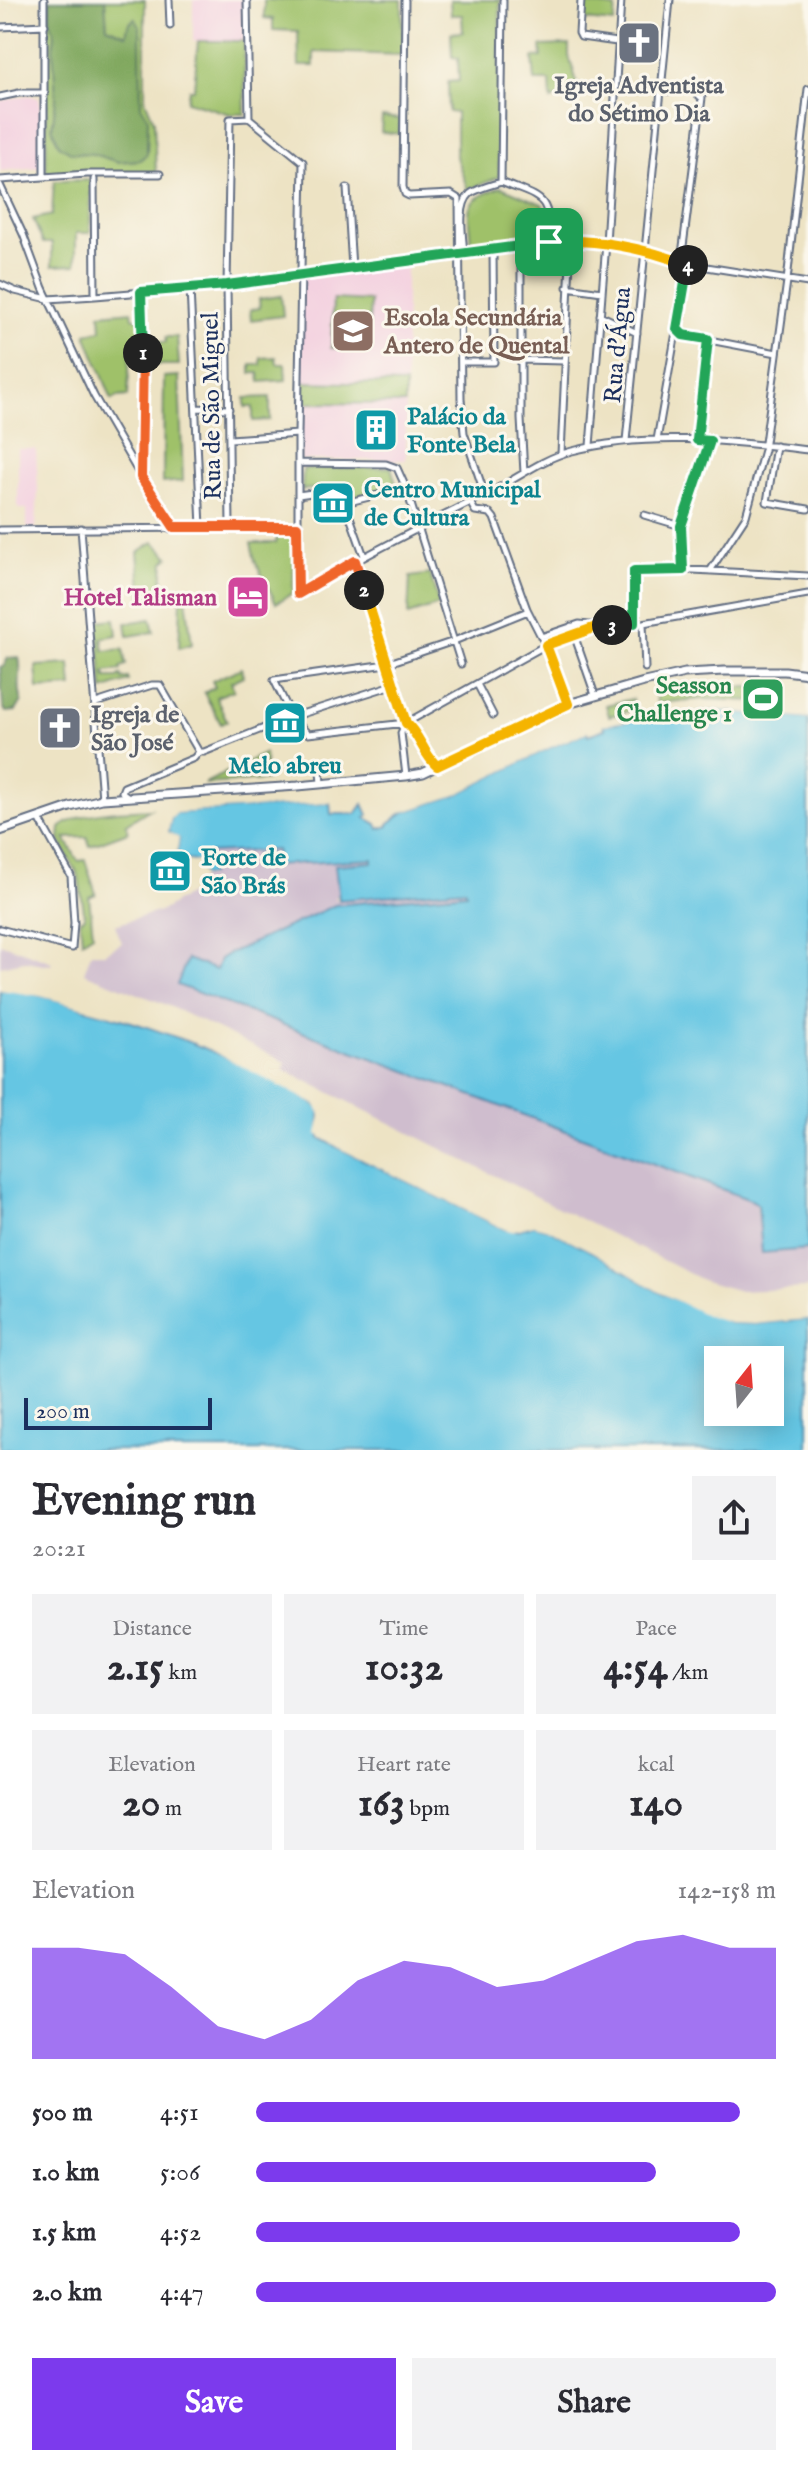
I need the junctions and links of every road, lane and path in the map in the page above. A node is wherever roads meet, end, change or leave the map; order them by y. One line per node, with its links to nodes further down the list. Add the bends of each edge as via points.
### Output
1 (44, 0): 9 (street)
2 (169, 0): 10 (street)
3 (247, 0): 17 (street)
4 (405, 0): 30 (street, via 403,187 409,196 457,196)
5 (503, 0): 22 (street)
6 (581, 0): 12 (street, via 581,37)
7 (621, 0): 12 (street)
8 (670, 0): 14 (street, Rua d'Água)
9 (45, 25): 11 (street); 15 (street)
10 (170, 26)
11 (0, 27)
12 (617, 42): 26 (street)
13 (808, 89): 34 (street)
14 (660, 91): 29 (street, Rua d'Água); 31 (street, via 694,91 702,98)
15 (45, 93): 16 (street); 19 (street)
16 (0, 97)
17 (249, 118): 33 (street, via 303,162); 37 (street, Rua de São Miguel, via 230,119)
18 (160, 174): 19 (street)
19 (44, 176): 21 (street)
20 (94, 179): 42 (street)
21 (0, 182): 43 (street)
22 (501, 182): 25 (street, via 544,202); 30 (street, via 467,198)
23 (347, 188): 32 (street)
24 (571, 240): 25 (street); 26 (street); 38 (street)
25 (549, 242): 27 (street)
26 (606, 243): 29 (street); 41 (street)
27 (521, 246): 28 (street); 49 (street)
28 (493, 250): 30 (street); 51 (street, via 494,362)
29 (644, 253): 31 (street); 46 (street, Rua d'Água)
30 (461, 254): 32 (street); 51 (street)
31 (685, 263): 34 (street); 45 (street)
32 (352, 268): 33 (street)
33 (300, 275): 37 (street); 54 (street)
34 (787, 281): 35 (street); 48 (street)
35 (808, 283)
36 (0, 284): 43 (street)
37 (227, 285): 39 (street); 53 (street, Rua de São Miguel)
38 (567, 287): 41 (street); 50 (street)
39 (190, 288): 40 (street); 52 (street)
40 (141, 292): 42 (street); 67 (street)
41 (602, 292): 44 (street)
42 (95, 296): 43 (street)
43 (48, 299): 67 (street, via 103,413)
44 (600, 315): 46 (street); 61 (street)
45 (678, 331): 47 (street); 56 (street)
46 (637, 333): 58 (street, Rua d'Água)
47 (708, 339): 48 (street); 57 (street)
48 (777, 353): 60 (street)
49 (522, 360): 50 (street); 66 (street)
50 (564, 361): 64 (street)
51 (461, 362): 70 (street, via 464,433)
52 (196, 408): 53 (street); 78 (street)
53 (229, 409): 55 (street, Rua de São Miguel)
54 (298, 434): 55 (street); 65 (street)
55 (230, 439): 75 (street, Rua de São Miguel)
56 (657, 440): 57 (street); 58 (street)
57 (697, 440): 59 (street)
58 (626, 441): 61 (street)
59 (710, 441): 60 (street); 76 (street)
60 (765, 445): 62 (street); 86 (street, via 746,516)
61 (590, 446): 64 (street)
62 (776, 446): 63 (street); 73 (street, via 767,502)
63 (808, 450)
64 (561, 454): 66 (street)
65 (298, 463): 68 (street, via 393,465); 69 (street)
66 (524, 473): 70 (street)
67 (141, 477): 77 (street)
68 (406, 488): 72 (street); 80 (street)
69 (298, 495): 72 (street, via 335,488); 79 (street)
70 (485, 495): 71 (street)
71 (470, 502): 80 (street); 89 (street, via 475,511 494,518)
72 (345, 503): 83 (street)
73 (808, 509)
74 (644, 515): 76 (street)
75 (230, 526): 78 (street); 79 (street)
76 (681, 526): 85 (street)
77 (174, 527): 78 (street); 81 (street)
78 (201, 527)
79 (297, 527): 84 (street, via 298,594)
80 (418, 527): 83 (street); 96 (street)
81 (81, 528): 82 (street); 105 (street)
82 (0, 530)
83 (364, 556): 84 (street)
84 (355, 561): 98 (street)
85 (683, 570): 86 (street); 90 (street, via 634,571)
86 (708, 571): 87 (street)
87 (808, 576)
88 (808, 594): 91 (street)
89 (528, 611): 95 (street); 96 (street)
90 (634, 623): 91 (street); 93 (street)
91 (643, 623): 100 (street)
92 (571, 626): 93 (street); 94 (street); 95 (street)
93 (599, 626): 94 (street)
94 (574, 634): 97 (street); 104 (street)
95 (541, 637): 97 (street)
96 (454, 641): 98 (street); 99 (street)
97 (546, 645): 102 (street); 106 (street)
98 (386, 664): 103 (street); 108 (street, via 274,680)
99 (461, 664)
100 (645, 668)
101 (808, 674): 104 (main road, via 685,673)
102 (477, 684): 107 (street); 109 (street)
103 (393, 685): 108 (street); 109 (street)
104 (595, 695): 106 (main road)
105 (96, 703): 110 (street, via 160,685); 116 (street)
106 (568, 704): 111 (main road)
107 (493, 715)
108 (292, 717): 109 (street, via 308,734); 110 (street)
109 (406, 723): 111 (street); 113 (street, via 401,733)
110 (199, 752): 115 (street, via 122,788)
111 (437, 766): 113 (main road)
112 (320, 772): 114 (street)
113 (406, 776): 114 (main road)
114 (321, 784): 115 (main road)
115 (128, 796): 116 (main road)
116 (102, 799): 117 (main road)
117 (38, 817): 118 (main road); 119 (street, via 71,876 72,948)
118 (0, 831)
119 (0, 929)

